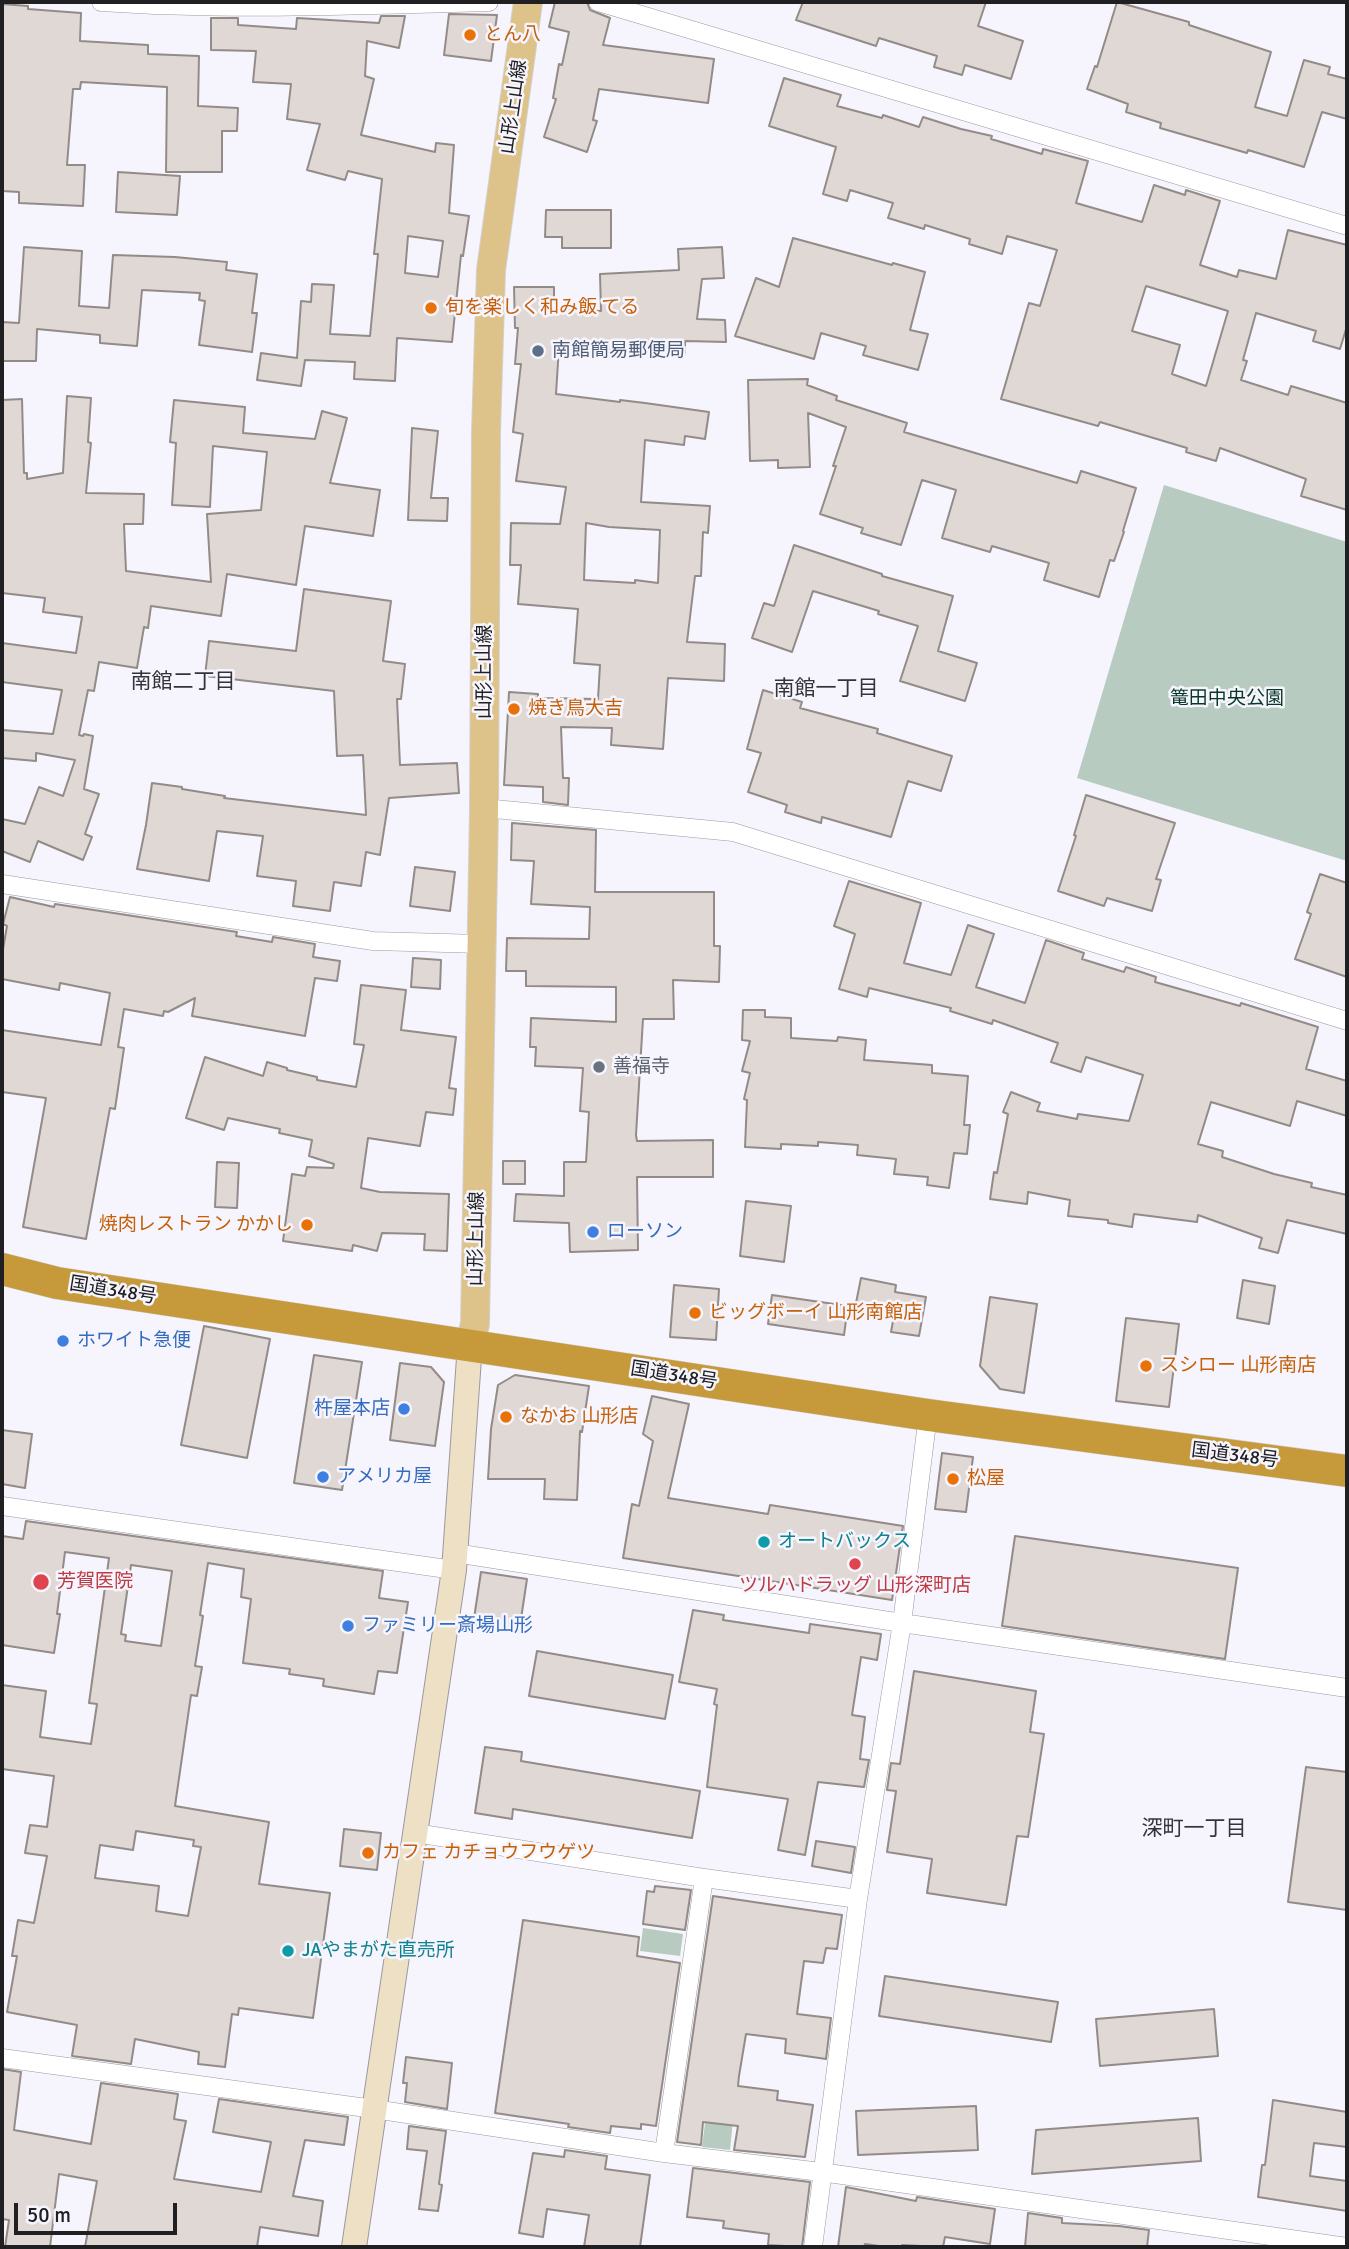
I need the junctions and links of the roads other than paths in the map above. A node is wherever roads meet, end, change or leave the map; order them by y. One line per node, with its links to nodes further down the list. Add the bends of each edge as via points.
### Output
1 (101, 2): 2 (street, via 304,6)
2 (489, 2)
3 (528, 2): 6 (main road, 山形上山線, via 492,270 486,432)
4 (598, 2): 5 (street)
5 (1347, 226)
6 (484, 807): 8 (main road, 山形上山線); 9 (street, via 733,832)
7 (2, 884): 8 (street, via 373,941)
8 (481, 944): 12 (main road, 山形上山線)
9 (1347, 1021)
10 (2, 1251): 12 (highway, 国道348号)
11 (2, 1269): 12 (highway, 国道348号, via 57,1283)
12 (473, 1334): 13 (highway, 国道348号); 14 (highway, 国道348号); 17 (street)
13 (928, 1415): 15 (highway, 国道348号); 18 (street)
14 (1347, 1451)
15 (1347, 1471)
16 (2, 1506): 17 (street)
17 (455, 1562): 18 (street); 20 (street)
18 (902, 1623): 19 (street); 22 (street)
19 (1347, 1688)
20 (415, 1833): 21 (street); 24 (street)
21 (704, 1878): 22 (street); 25 (street)
22 (858, 1899): 26 (street)
23 (2, 2058): 24 (street)
24 (374, 2109): 25 (street); 27 (street)
25 (664, 2153): 26 (street)
26 (821, 2172): 28 (street); 29 (street)
27 (354, 2247)
28 (813, 2247)
29 (1347, 2247)

